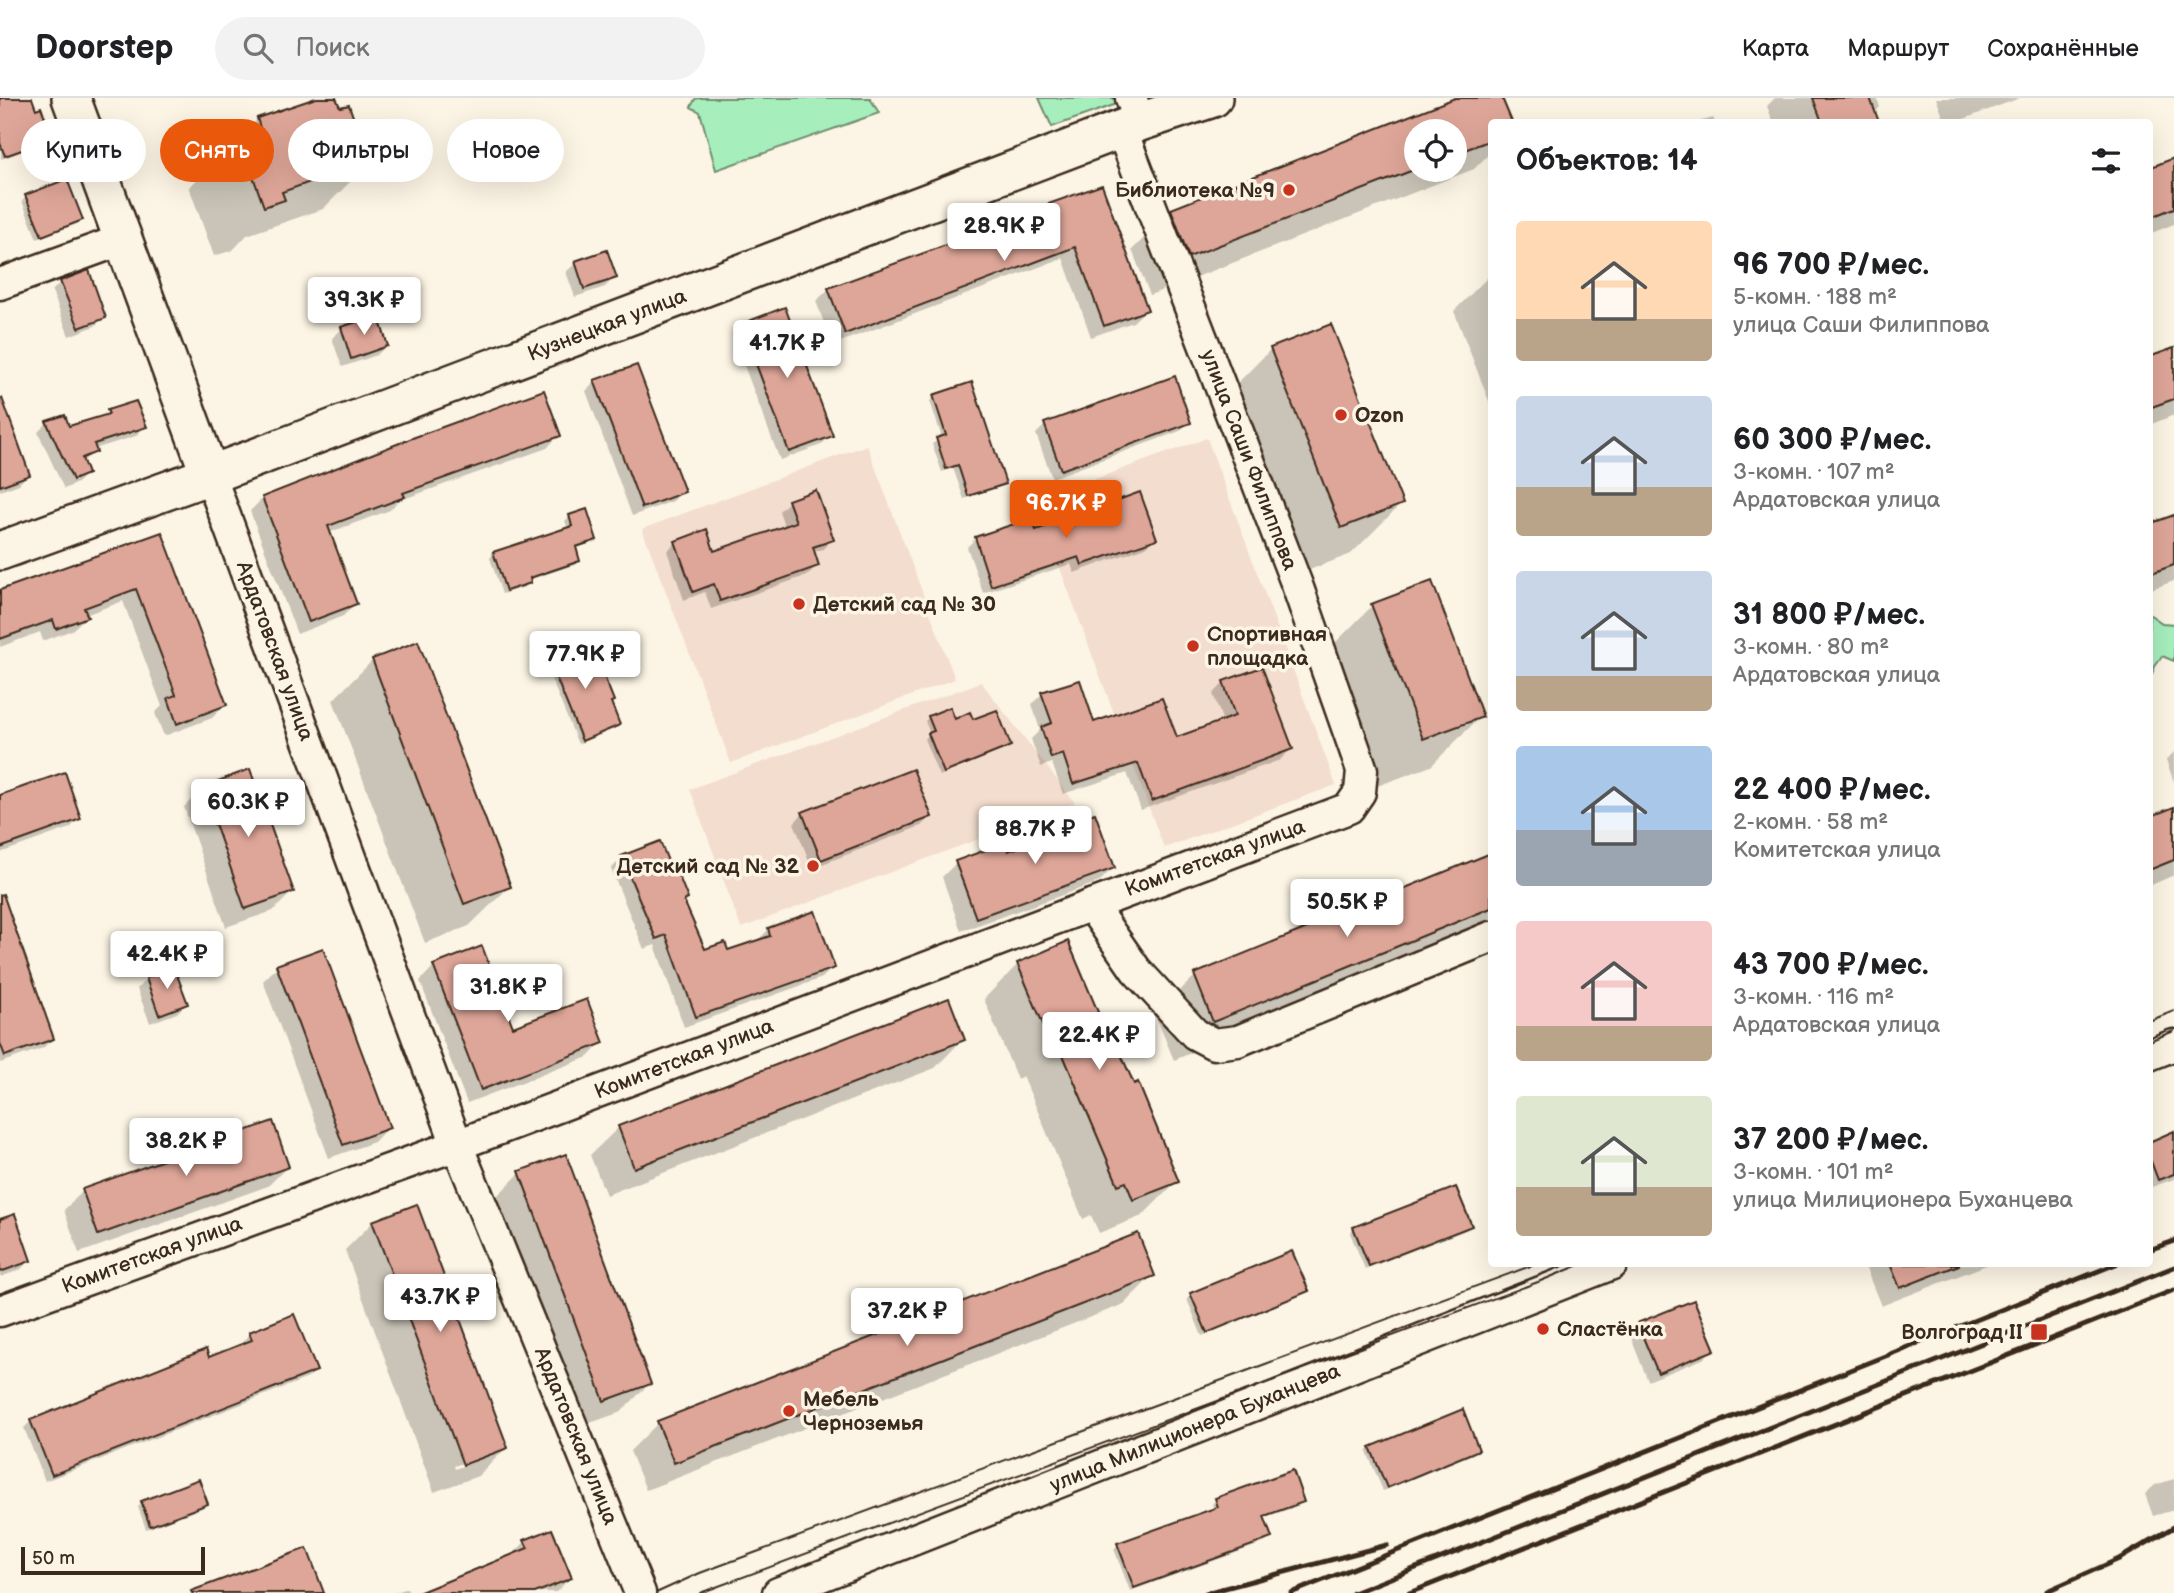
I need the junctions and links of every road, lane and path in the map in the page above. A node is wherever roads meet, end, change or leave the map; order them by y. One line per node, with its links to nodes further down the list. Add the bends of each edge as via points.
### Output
1 (71, 98): 4 (street, Ардатовская улица)
2 (1213, 98): 3 (street, Кузнецкая улица)
3 (1131, 117): 6 (street, Кузнецкая улица); 8 (street, улица Саши Филиппова, via 1362,770)
4 (124, 239): 5 (street); 6 (street, Ардатовская улица)
5 (0, 284)
6 (210, 475): 7 (street, Кузнецкая улица); 13 (street, Ардатовская улица)
7 (0, 551)
8 (1360, 792): 9 (street, Комитетская улица, via 1349,808)
9 (1091, 905): 10 (street, via 1136,970 1195,1034 1214,1044 1238,1041); 13 (street, Комитетская улица)
10 (1488, 938)
11 (2174, 1045): 12 (street)
12 (2153, 1053)
13 (457, 1145): 15 (street, Комитетская улица); 16 (street, Ардатовская улица)
14 (1604, 1267): 17 (street, улица Милиционера Буханцева)
15 (0, 1311)
16 (640, 1593)
17 (778, 1593)

